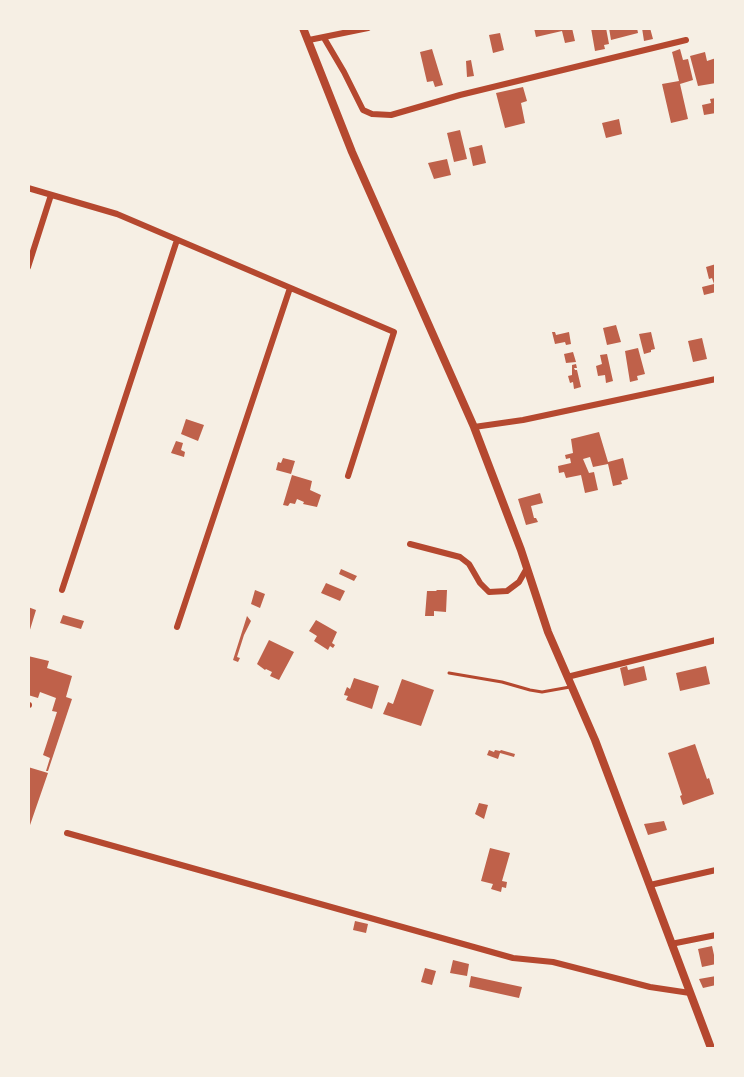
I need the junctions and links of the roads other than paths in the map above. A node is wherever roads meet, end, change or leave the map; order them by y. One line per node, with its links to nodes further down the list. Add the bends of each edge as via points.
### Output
1 (303, 28): 4 (street)
2 (368, 28): 3 (street)
3 (324, 38): 4 (street); 5 (street, via 363,110 391,115)
4 (309, 40): 12 (street, via 352,152)
5 (686, 40)
6 (28, 188): 7 (street)
7 (51, 195): 8 (street, via 117,214); 9 (street)
8 (177, 240): 10 (street); 16 (street)
9 (28, 267)
10 (290, 288): 13 (street, via 394,332); 17 (street)
11 (716, 379): 12 (street)
12 (474, 427): 15 (street)
13 (348, 476)
14 (410, 544): 15 (street, via 460,557 489,592 507,591 519,582)
15 (526, 568): 20 (street)
16 (63, 591)
17 (177, 627)
18 (716, 640): 20 (street)
19 (448, 673): 21 (lane, via 542,692)
20 (567, 677): 21 (street)
21 (572, 686): 24 (street)
22 (67, 832): 27 (street, via 513,958 552,962)
23 (716, 870): 24 (street)
24 (650, 885): 26 (street)
25 (716, 935): 26 (street)
26 (671, 944): 27 (street)
27 (690, 993): 28 (street)
28 (711, 1048)

